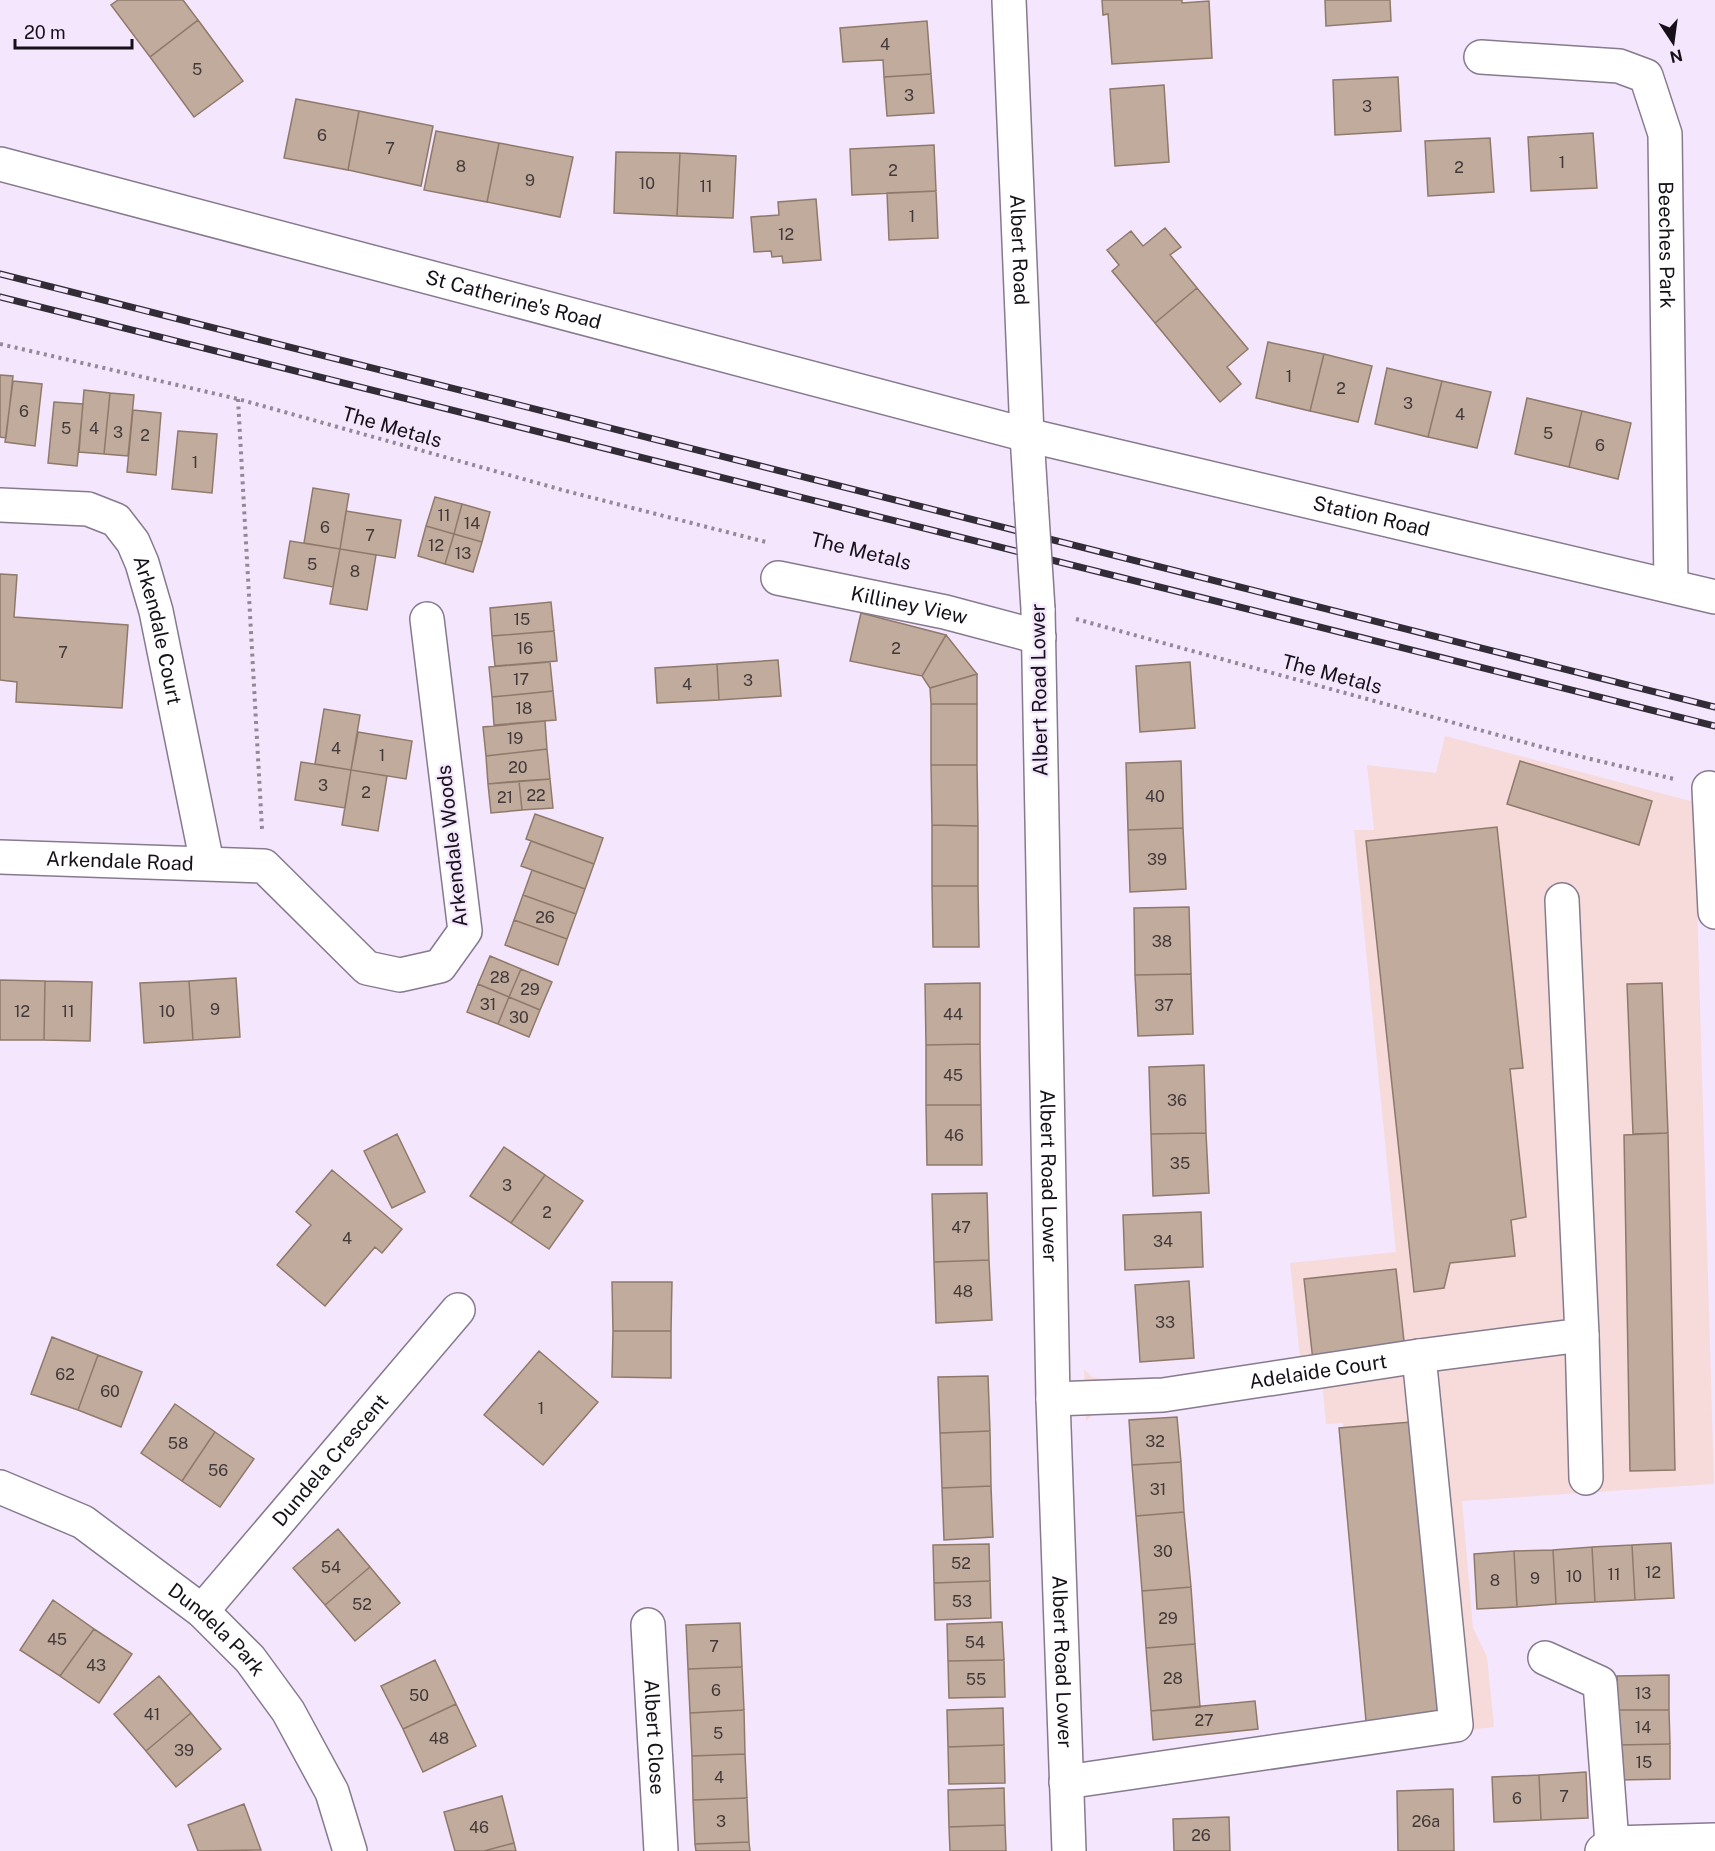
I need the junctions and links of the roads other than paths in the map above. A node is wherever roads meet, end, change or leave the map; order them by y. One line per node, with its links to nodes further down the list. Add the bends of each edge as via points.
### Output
1 (1009, 0): 4 (street, Albert Road)
2 (1480, 57): 8 (street, Beeches Park, via 1619,66 1646,76 1665,134)
3 (0, 164): 4 (street, St Catherine's Road)
4 (1027, 435): 5 (street, Albert Road); 8 (street, Station Road)
5 (1031, 500): 11 (street, Albert Road Lower, bridge)
6 (0, 505): 14 (street, Arkendale Court, via 88,509 116,520 133,542 156,611)
7 (778, 578): 11 (street, Killiney View, via 945,612)
8 (1671, 586): 9 (street, Station Road)
9 (1715, 597)
10 (427, 619): 15 (street, Arkendale Woods, via 465,931 440,966 400,975 367,968)
11 (1038, 623): 21 (street, Albert Road Lower)
12 (1710, 788): 17 (street)
13 (0, 857): 14 (street, Arkendale Road)
14 (207, 863): 15 (street, Arkendale Road)
15 (252, 865)
16 (1562, 900): 19 (street)
17 (1715, 912)
18 (458, 1310): 24 (street, Dundela Crescent)
19 (1582, 1335): 20 (street, Adelaide Court); 22 (street)
20 (1419, 1356): 21 (street, Adelaide Court, via 1163,1395); 27 (street, via 1456,1725)
21 (1053, 1399): 27 (street, Albert Road Lower)
22 (1586, 1478)
23 (0, 1487): 24 (street, Dundela Park, via 83,1522)
24 (202, 1611): 30 (street, Dundela Park, via 250,1659 288,1711 332,1792)
25 (648, 1625): 31 (street, Albert Close)
26 (1545, 1658): 29 (street, via 1600,1683)
27 (1066, 1782): 32 (street, Albert Road Lower)
28 (1715, 1840): 29 (street)
29 (1607, 1847)
30 (350, 1851)
31 (661, 1851)
32 (1069, 1851)

